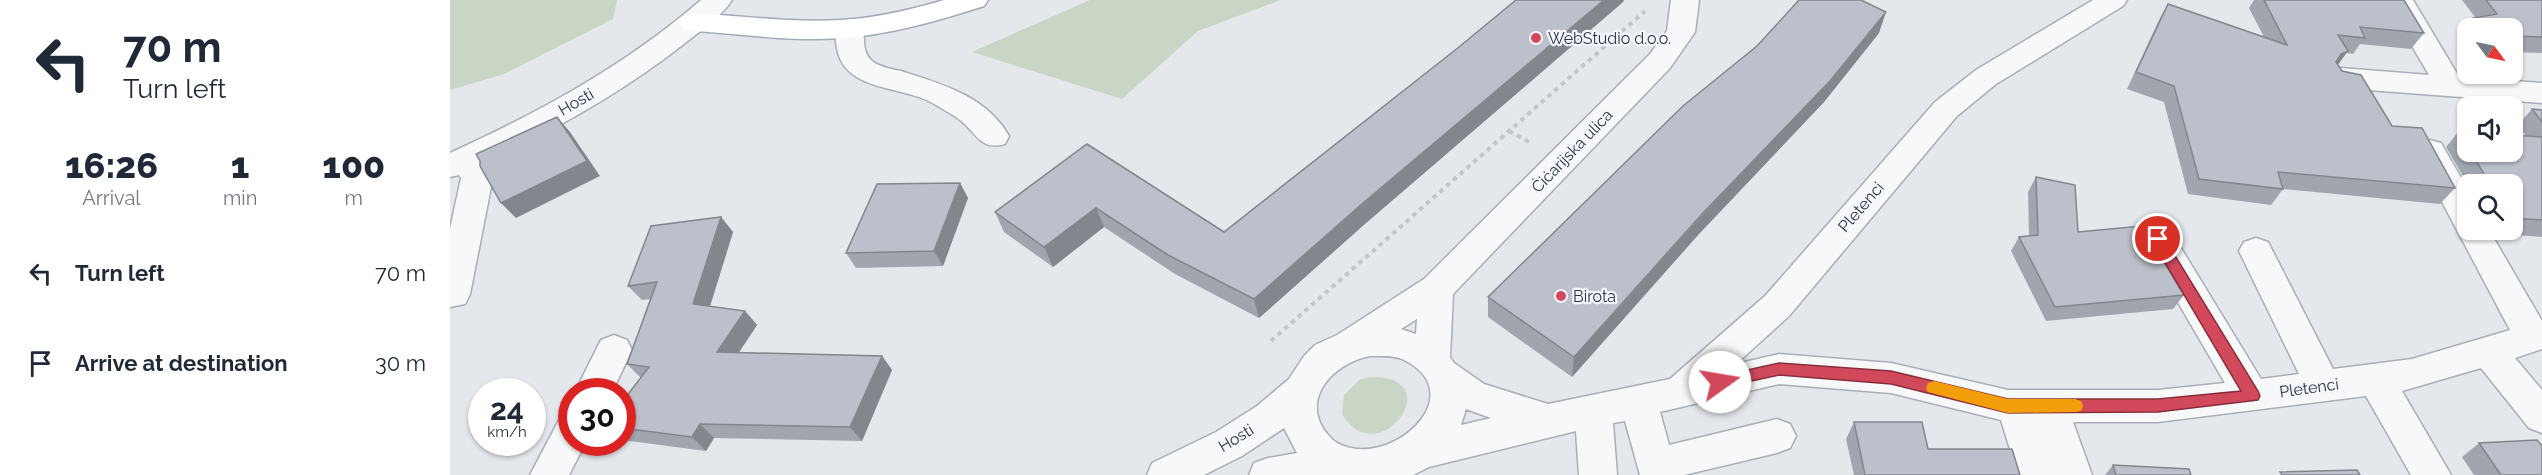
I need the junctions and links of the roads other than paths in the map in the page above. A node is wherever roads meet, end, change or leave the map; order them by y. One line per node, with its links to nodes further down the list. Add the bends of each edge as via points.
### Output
1 (718, 0): 6 (street, Hosti)
2 (974, 0): 7 (main road)
3 (1685, 0): 18 (street, Ćićarijska ulica, via 1681,32 1660,61)
4 (2113, 0): 29 (street, Pletenci, via 1986,77 1946,109 1777,306)
5 (2399, 0): 9 (street)
6 (694, 22): 7 (main road, via 779,29); 13 (street, Hosti, via 623,74 548,118)
7 (850, 28): 11 (street, via 849,52 864,70 943,94)
8 (2341, 78): 9 (street)
9 (2450, 86): 10 (street)
10 (2542, 93)
11 (994, 136)
12 (2423, 139): 14 (street)
13 (458, 163): 19 (street, via 477,177)
14 (2457, 200)
15 (2158, 239): 30 (street)
16 (2479, 240): 20 (street)
17 (2256, 251): 27 (street)
18 (1436, 289): 21 (street, Ćićarijska ulica); 24 (street)
19 (453, 294)
20 (2537, 336): 23 (street, Pletenci)
21 (1347, 346): 24 (street, via 1394,342 1415,349); 28 (street, via 1327,357)
22 (614, 350): 25 (street)
23 (2488, 351): 26 (street, Pletenci, via 2412,374); 34 (street)
24 (1437, 368): 35 (street, Pletenci, via 1472,396); 37 (street, via 1448,393 1448,413 1439,433)
25 (600, 378)
26 (2375, 379): 27 (street, Pletenci); 46 (street)
27 (2323, 386): 30 (street, Pletenci)
28 (1300, 391): 39 (street, via 1298,412 1309,442 1335,464); 41 (street, Hosti, via 1229,444)
29 (1682, 391): 31 (street, Pletenci); 32 (street, Pletenci, via 1779,369 1891,378)
30 (2252, 396): 32 (street, Pletenci, via 2158,406)
31 (1639, 401): 33 (street, Pletenci); 36 (street, via 1654,465)
32 (2032, 406): 44 (street); 45 (street)
33 (1594, 412): 35 (street, Pletenci); 43 (street)
34 (2542, 417)
35 (1548, 420): 37 (street, Pletenci)
36 (1777, 436)
37 (1424, 450): 39 (street, via 1405,462)
38 (559, 456): 40 (street)
39 (1359, 470): 42 (street, via 1308,469)
40 (549, 475)
41 (1166, 475)
42 (1268, 475)
43 (1598, 475)
44 (2037, 475)
45 (2073, 475)
46 (2432, 475)

